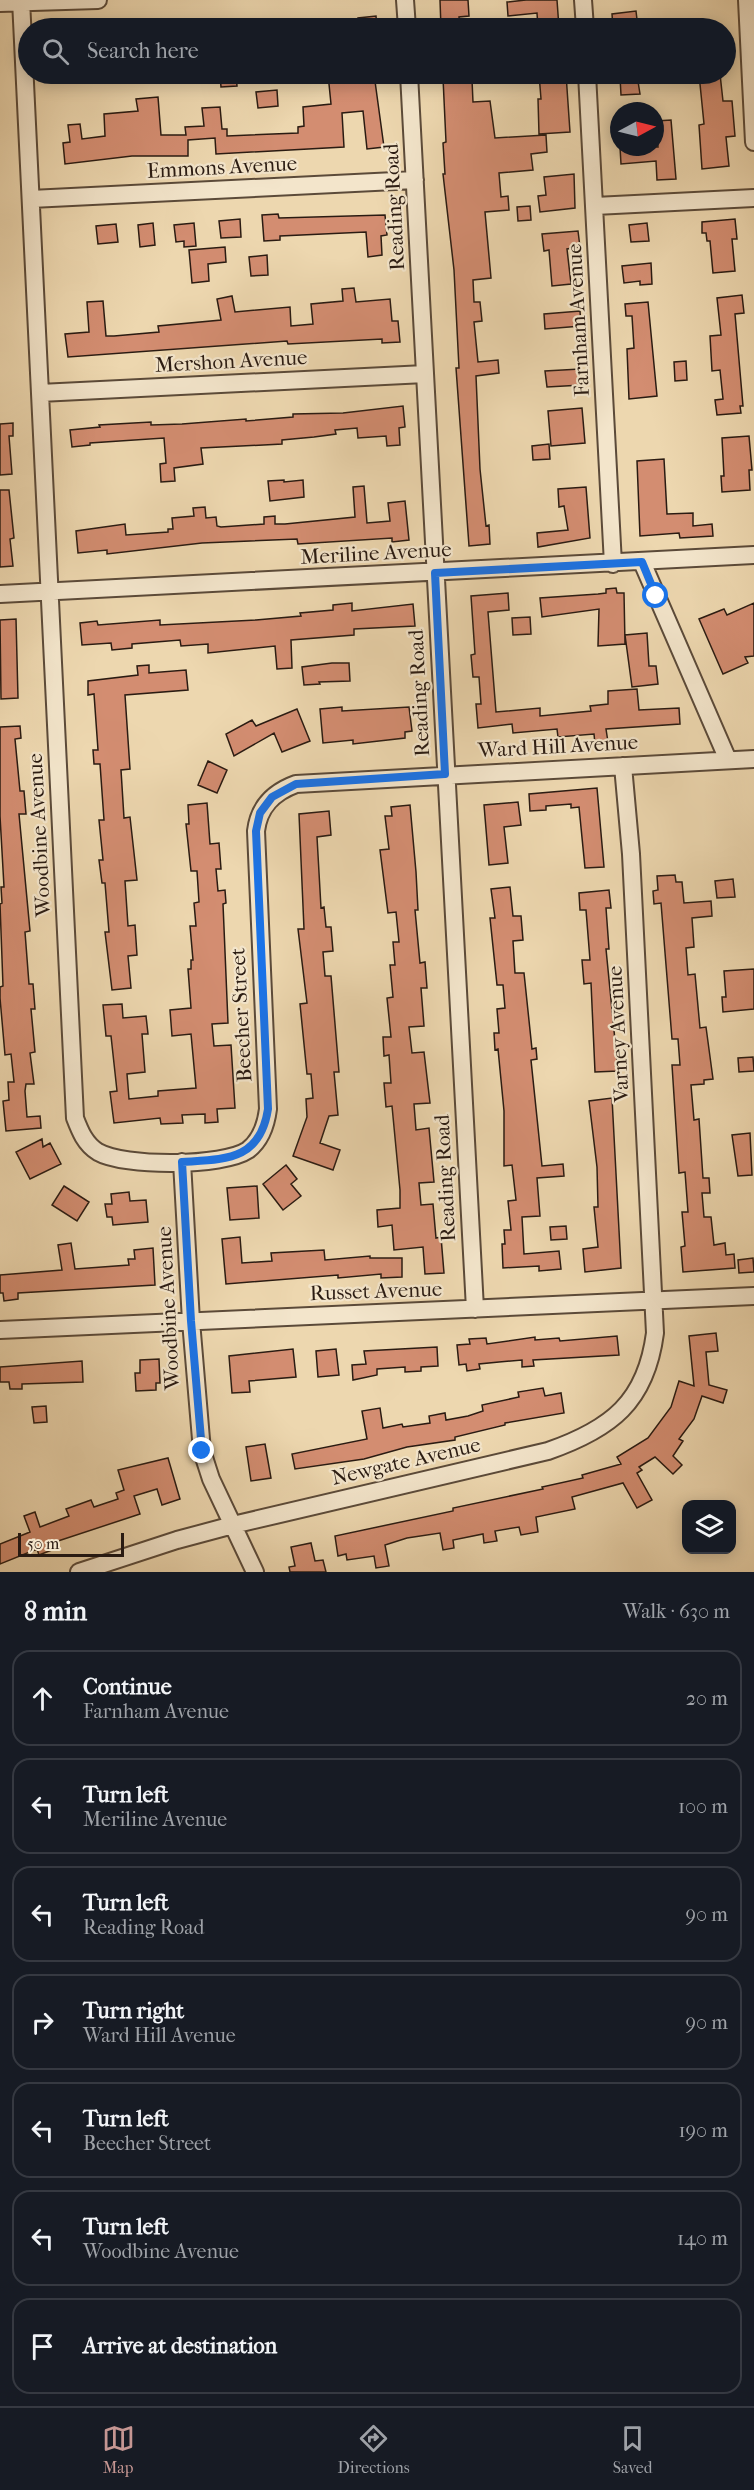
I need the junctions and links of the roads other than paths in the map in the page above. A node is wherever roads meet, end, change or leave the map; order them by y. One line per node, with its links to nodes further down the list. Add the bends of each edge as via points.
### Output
1 (98, 0): 5 (street)
2 (405, 0): 8 (street)
3 (583, 0): 9 (street)
4 (747, 0): 13 (street)
5 (21, 1): 6 (street); 7 (street, Woodbine Avenue)
6 (0, 3)
7 (22, 18)
8 (406, 18)
9 (584, 18)
10 (25, 84): 16 (street, Woodbine Avenue)
11 (410, 84): 14 (street, Reading Road)
12 (588, 84): 17 (street, Farnham Avenue)
13 (754, 142)
14 (415, 180): 16 (street, Emmons Avenue); 18 (street, Reading Road)
15 (754, 198): 17 (street)
16 (31, 199): 19 (street, Woodbine Avenue)
17 (595, 207): 22 (street, Farnham Avenue)
18 (425, 374): 19 (street, Mershon Avenue); 23 (street, Reading Road)
19 (40, 393): 24 (street, Woodbine Avenue)
20 (754, 555): 21 (street, Meriline Avenue)
21 (642, 562): 22 (street, Meriline Avenue); 27 (street)
22 (613, 564): 23 (street, Meriline Avenue)
23 (435, 573): 24 (street, Meriline Avenue); 29 (street, Reading Road)
24 (50, 591): 25 (street, Meriline Avenue); 31 (street, Woodbine Avenue, via 75,1118 86,1142 111,1158)
25 (0, 594)
26 (754, 759): 27 (street, Ward Hill Avenue)
27 (728, 760): 28 (street, Ward Hill Avenue)
28 (623, 766): 29 (street, Ward Hill Avenue); 33 (street, Varney Avenue, via 632,866)
29 (445, 774): 30 (street, Ward Hill Avenue, via 296,784 283,789); 34 (street, Reading Road)
30 (264, 806): 31 (street, Beecher Street, via 256,831 266,1123 259,1138 238,1156)
31 (182, 1162): 35 (street, Woodbine Avenue)
32 (754, 1296): 33 (street, Russet Avenue)
33 (654, 1300): 34 (street, Russet Avenue); 37 (street, Newgate Avenue, via 655,1333 647,1372 628,1404 597,1431 548,1451)
34 (475, 1309): 35 (street, Russet Avenue)
35 (191, 1321): 36 (street, Russet Avenue); 37 (street, Woodbine Avenue, via 202,1451)
36 (0, 1330)
37 (233, 1525): 38 (street, Newgate Avenue); 39 (street, Woodbine Avenue)
38 (79, 1572)
39 (255, 1572)

